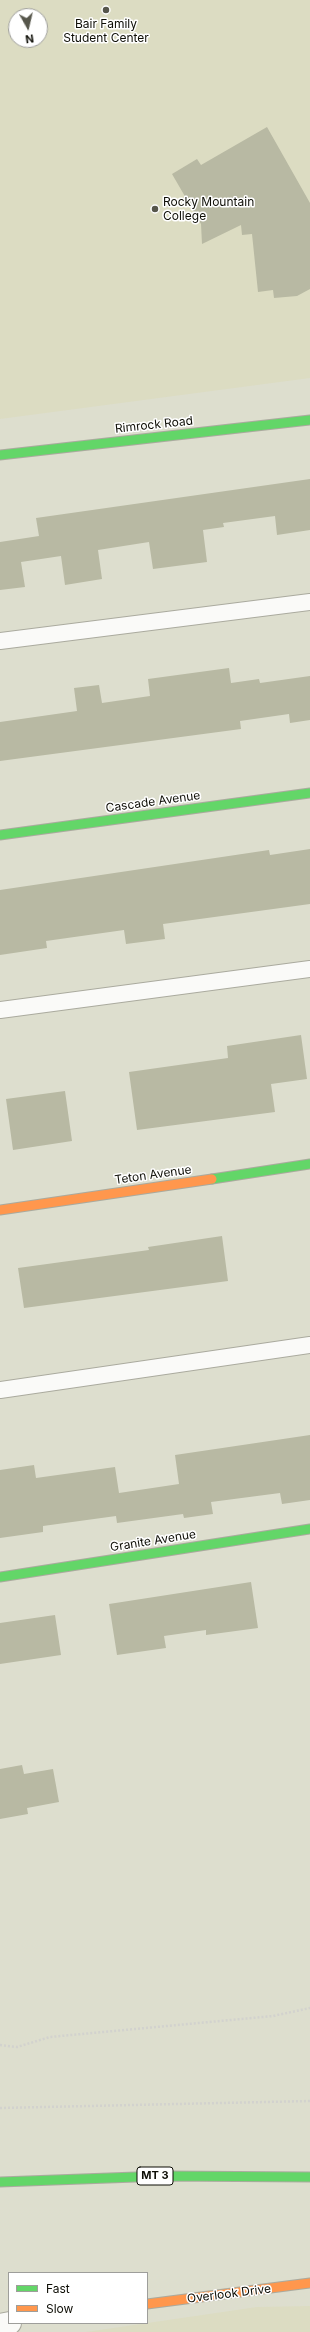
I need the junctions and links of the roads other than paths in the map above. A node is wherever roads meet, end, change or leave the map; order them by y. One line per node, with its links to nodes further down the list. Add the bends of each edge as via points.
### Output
1 (310, 420): 2 (main road, Rimrock Road)
2 (0, 454)
3 (310, 602): 4 (lane)
4 (0, 641)
5 (310, 793): 6 (main road, Cascade Avenue)
6 (0, 835)
7 (310, 969): 8 (lane)
8 (0, 1010)
9 (310, 1164): 10 (main road, Teton Avenue)
10 (0, 1210)
11 (310, 1345): 12 (lane)
12 (0, 1390)
13 (310, 1529): 14 (main road, Granite Avenue)
14 (0, 1577)
15 (310, 2178): 16 (main road, MT 3, via 163,2176)
16 (0, 2182)
17 (310, 2283): 18 (main road, Overlook Drive)
18 (148, 2304)

